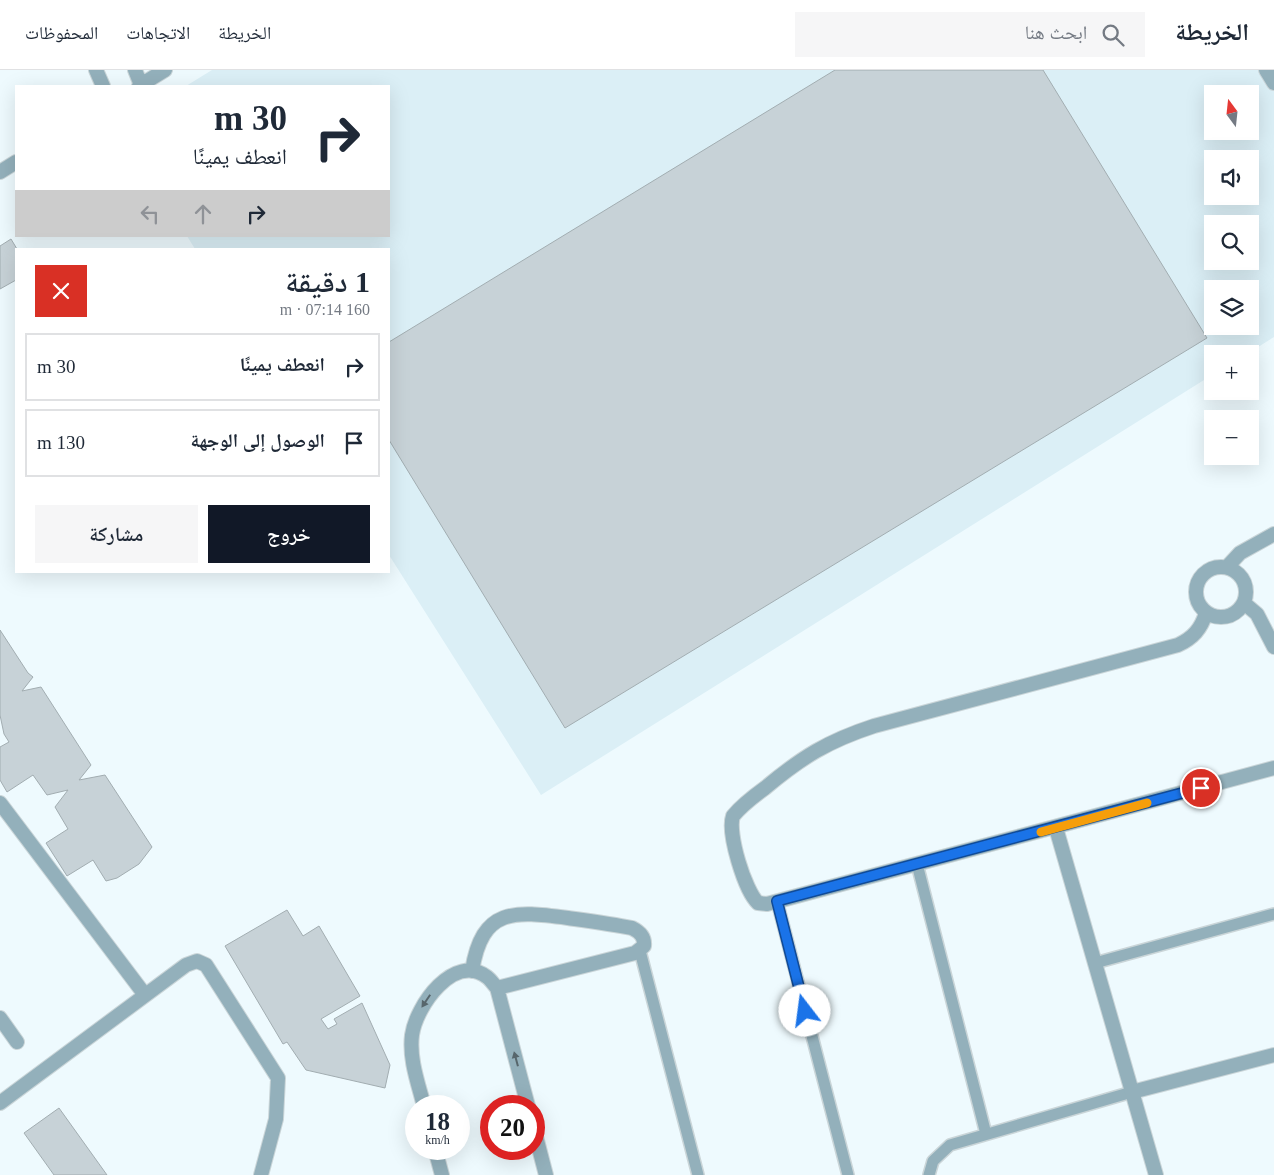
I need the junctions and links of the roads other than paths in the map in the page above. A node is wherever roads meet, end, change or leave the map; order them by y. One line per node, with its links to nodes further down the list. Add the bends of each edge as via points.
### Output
1 (96, 70): 6 (street)
2 (135, 70): 7 (street)
3 (165, 70): 8 (street)
4 (1266, 70): 5 (street)
5 (1274, 83)
6 (103, 85)
7 (140, 85)
8 (142, 85)
9 (15, 163): 10 (street)
10 (0, 172)
11 (1274, 534): 12 (street, via 1240,553)
12 (1227, 567): 13 (street, via 1235,571 1245,585); 14 (street, via 1209,569 1197,582 1196,599)
13 (1244, 603): 14 (street, via 1232,615 1214,617); 15 (street, via 1257,614)
14 (1206, 613): 20 (street, via 1199,630 1178,645 874,726 830,742 797,761 738,810 731,822 747,890 758,903)
15 (1274, 647)
16 (1274, 768): 18 (street)
17 (0, 803): 26 (street)
18 (1056, 828): 19 (street); 23 (street)
19 (917, 864): 20 (street); 34 (lane)
20 (777, 901): 41 (lane)
21 (1274, 914): 23 (lane)
22 (640, 951): 24 (street, via 645,940 632,928 528,913 510,915 495,922 482,934 475,950); 25 (street); 40 (lane)
23 (1095, 963): 30 (street)
24 (472, 971): 25 (street, via 487,976); 31 (street, one-way to 31, via 445,980 423,1004 416,1018 411,1049)
25 (497, 988): 32 (street, one-way to 25)
26 (145, 996): 33 (street); 37 (street, via 186,965 197,961 206,965 278,1078 276,1118)
27 (0, 1018): 28 (street)
28 (17, 1042)
29 (1274, 1055): 30 (street)
30 (1132, 1092): 34 (lane); 43 (street)
31 (421, 1095)
32 (525, 1095)
33 (0, 1103)
34 (986, 1134): 42 (lane, via 950,1145 933,1161)
35 (438, 1160): 38 (street)
36 (542, 1160): 39 (street)
37 (261, 1175)
38 (442, 1175)
39 (546, 1175)
40 (698, 1175)
41 (848, 1175)
42 (929, 1175)
43 (1156, 1175)

